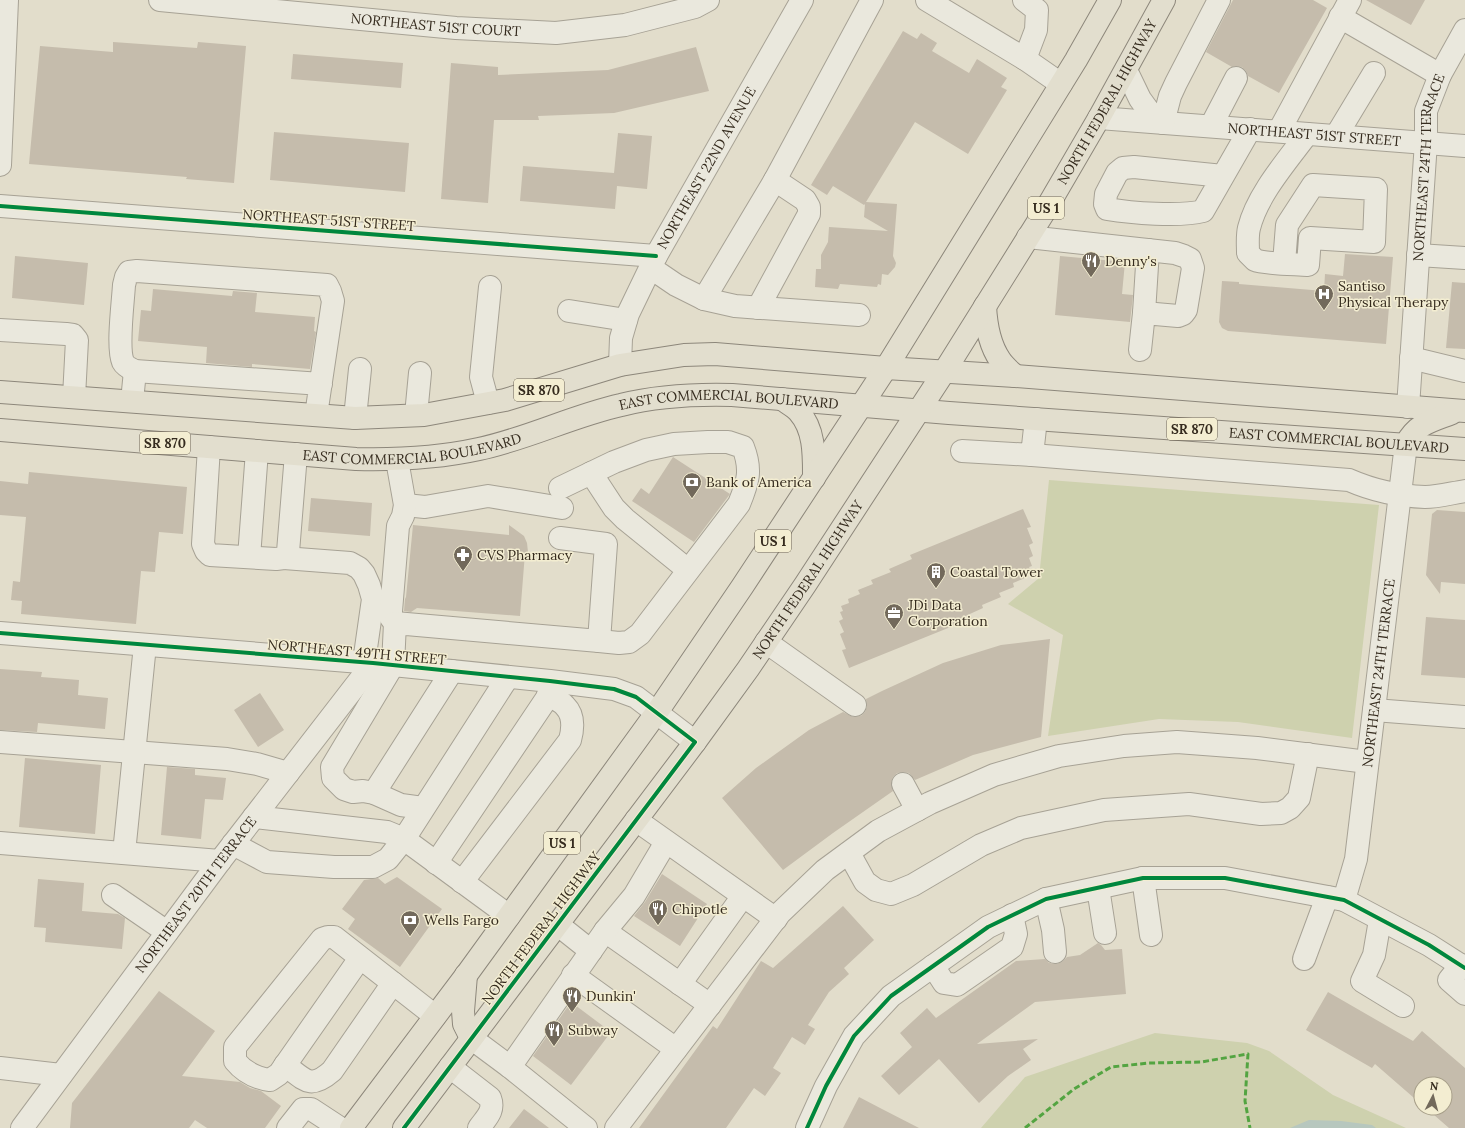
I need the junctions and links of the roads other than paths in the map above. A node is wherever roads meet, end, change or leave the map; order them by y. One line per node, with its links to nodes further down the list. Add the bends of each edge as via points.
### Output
1 (7, 0): 28 (street)
2 (160, 0): 3 (street, NORTHEAST 51ST COURT, via 456,28 556,33 625,25 695,7)
3 (708, 0)
4 (802, 0): 36 (street, NORTHEAST 22ND AVENUE)
5 (872, 0): 30 (street)
6 (927, 0): 13 (street)
7 (1024, 0): 13 (street, via 1037,10 1036,30)
8 (1110, 0): 18 (main road, US 1)
9 (1164, 0): 14 (main road, NORTH FEDERAL HIGHWAY / US 1)
10 (1219, 0): 20 (street, via 1170,96)
11 (1345, 8): 16 (street); 23 (street)
12 (1465, 30): 16 (street, NORTHEAST 24TH TERRACE)
13 (1025, 59): 18 (street)
14 (1126, 70): 19 (main road, NORTH FEDERAL HIGHWAY / US 1); 20 (street, via 1140,99)
15 (1374, 73): 25 (street)
16 (1440, 75): 26 (street, NORTHEAST 24TH TERRACE, via 1426,111)
17 (1236, 78): 21 (street)
18 (1061, 84): 50 (main road, US 1)
19 (1099, 118): 20 (street, NORTHEAST 51ST STREET); 32 (main road, NORTH FEDERAL HIGHWAY / US 1)
20 (1163, 123): 21 (street, NORTHEAST 51ST STREET)
21 (1211, 126): 22 (street, NORTHEAST 51ST STREET)
22 (1250, 129): 23 (street, NORTHEAST 51ST STREET); 29 (street)
23 (1278, 131): 24 (street, NORTHEAST 51ST STREET)
24 (1307, 134): 25 (street, NORTHEAST 51ST STREET); 37 (street, via 1268,186 1248,229 1248,253 1255,260)
25 (1336, 136): 26 (street, NORTHEAST 51ST STREET)
26 (1426, 142): 27 (street, NORTHEAST 51ST STREET); 34 (street, NORTHEAST 24TH TERRACE)
27 (1465, 146)
28 (0, 165)
29 (1223, 176): 29 (street, via 1203,211 1194,214 1115,211 1107,209 1105,204 1106,194 1117,172 1123,168 1134,166)
30 (775, 180): 39 (street); 41 (street, via 805,200 809,214)
31 (0, 206): 36 (street, NORTHEAST 51ST STREET)
32 (1028, 237): 33 (street); 40 (main road, NORTH FEDERAL HIGHWAY / US 1)
33 (1148, 250): 43 (street); 43 (street, via 1184,256 1190,259 1193,268 1186,310 1183,314 1178,316)
34 (1418, 255): 35 (street); 48 (street, NORTHEAST 24TH TERRACE)
35 (1465, 258)
36 (654, 262): 39 (street, via 676,286); 45 (street, NORTHEAST 22ND AVENUE)
37 (1284, 263): 37 (street, via 1308,265 1310,238 1374,242 1376,189 1314,185 1287,225)
38 (490, 287): 62 (street, via 481,377)
39 (704, 299): 41 (street)
40 (985, 306): 54 (main road, NORTH FEDERAL HIGHWAY / US 1); 56 (main road, via 986,326 991,342 1000,360)
41 (758, 308): 44 (street)
42 (569, 311): 45 (street)
43 (1144, 313): 47 (street)
44 (859, 315)
45 (626, 320): 49 (street, NORTHEAST 22ND AVENUE, via 621,338)
46 (0, 330): 59 (street, via 73,335 77,340)
47 (1140, 350)
48 (1411, 358): 53 (street); 64 (street, NORTHEAST 24TH TERRACE)
49 (620, 365): 50 (main road, EAST COMMERCIAL BOULEVARD / SR 870, via 684,355 715,354); 62 (main road, EAST COMMERCIAL BOULEVARD / SR 870)
50 (886, 368): 54 (main road, EAST COMMERCIAL BOULEVARD / SR 870); 63 (main road, US 1)
51 (360, 369): 69 (street)
52 (136, 370): 57 (street); 57 (street, via 124,363 120,352 124,285 129,272 311,283 326,285 332,301); 61 (street)
53 (1465, 371)
54 (944, 372): 56 (main road, EAST COMMERCIAL BOULEVARD / SR 870); 65 (main road, NORTH FEDERAL HIGHWAY / US 1)
55 (420, 373): 68 (street)
56 (1015, 376): 64 (main road, EAST COMMERCIAL BOULEVARD / SR 870)
57 (321, 384): 67 (street)
58 (0, 392): 59 (main road, EAST COMMERCIAL BOULEVARD / SR 870)
59 (74, 397): 61 (main road, EAST COMMERCIAL BOULEVARD / SR 870)
60 (782, 399): 63 (main road, EAST COMMERCIAL BOULEVARD / SR 870); 79 (main road, EAST COMMERCIAL BOULEVARD / SR 870, via 700,394 660,398 621,405 480,449 437,457); 81 (main road, via 799,412 809,429 814,450)
61 (132, 401): 67 (main road, EAST COMMERCIAL BOULEVARD / SR 870)
62 (488, 403): 68 (main road, EAST COMMERCIAL BOULEVARD / SR 870)
63 (862, 406): 65 (main road, EAST COMMERCIAL BOULEVARD / SR 870); 81 (main road, US 1)
64 (1408, 407): 66 (main road, EAST COMMERCIAL BOULEVARD / SR 870)
65 (918, 410): 70 (main road, EAST COMMERCIAL BOULEVARD / SR 870); 94 (main road, NORTH FEDERAL HIGHWAY / US 1)
66 (1461, 411): 72 (main road, via 1419,426)
67 (316, 415): 69 (main road, EAST COMMERCIAL BOULEVARD / SR 870)
68 (416, 415): 69 (main road, EAST COMMERCIAL BOULEVARD / SR 870)
69 (355, 418)
70 (1036, 419): 72 (main road, EAST COMMERCIAL BOULEVARD / SR 870); 78 (street)
71 (0, 430): 73 (main road, EAST COMMERCIAL BOULEVARD / SR 870)
72 (1406, 444): 74 (main road, EAST COMMERCIAL BOULEVARD / SR 870); 83 (street, NORTHEAST 24TH TERRACE)
73 (209, 447): 75 (main road, EAST COMMERCIAL BOULEVARD / SR 870); 88 (street, via 203,544 210,555)
74 (1465, 449)
75 (257, 451): 77 (main road, EAST COMMERCIAL BOULEVARD / SR 870); 88 (street)
76 (962, 451): 78 (street)
77 (296, 454): 79 (main road, EAST COMMERCIAL BOULEVARD / SR 870); 89 (street, via 288,552)
78 (1032, 455): 83 (street, via 1349,480 1374,490)
79 (397, 460): 84 (street)
80 (591, 473): 84 (street, via 561,498 488,496 425,507); 85 (street, via 614,508); 90 (street, via 646,450 674,444 728,442 743,447 749,470 747,485 739,504)
81 (814, 478): 102 (main road, US 1)
82 (1465, 491): 83 (street, via 1426,497)
83 (1400, 495): 101 (street, NORTHEAST 24TH TERRACE)
84 (406, 505): 91 (street, via 398,526 392,596 391,618)
85 (625, 519): 87 (street); 90 (street)
86 (560, 538): 87 (street)
87 (606, 544): 93 (street)
88 (249, 557): 89 (street)
89 (284, 558): 96 (street, via 350,563 359,568 370,585 373,599)
90 (688, 570): 93 (street, via 640,634 629,642)
91 (396, 623): 93 (street); 96 (street)
92 (0, 633): 95 (street, NORTHEAST 49TH STREET)
93 (599, 641)
94 (766, 642): 100 (street); 105 (main road, NORTH FEDERAL HIGHWAY / US 1)
95 (145, 645): 96 (street, NORTHEAST 49TH STREET); 106 (street)
96 (377, 664): 97 (street, NORTHEAST 49TH STREET); 109 (street, NORTHEAST 20TH TERRACE); 111 (street, via 332,767 334,778 344,789)
97 (452, 671): 98 (street, NORTHEAST 49TH STREET); 111 (street)
98 (508, 677): 99 (street, NORTHEAST 49TH STREET); 112 (street)
99 (553, 689): 102 (street, NORTHEAST 49TH STREET, via 614,689 636,697); 123 (street); 125 (street, via 569,713 572,723 570,740)
100 (855, 705)
101 (1374, 710): 103 (street); 108 (street, NORTHEAST 24TH TERRACE)
102 (656, 712): 105 (street, NORTHEAST 49TH STREET); 132 (main road, US 1)
103 (1465, 717)
104 (0, 742): 106 (street)
105 (695, 742): 115 (main road, NORTH FEDERAL HIGHWAY / US 1)
106 (134, 752): 109 (street, via 227,759); 120 (street)
107 (1308, 754): 108 (street); 113 (street, via 1177,742 1124,746 1059,756 994,775); 121 (street, via 1299,798 1281,813 1261,814 1189,804 1104,810 1021,828 981,845 891,894 876,890 865,882)
108 (1367, 762): 130 (street, NORTHEAST 24TH TERRACE, via 1356,859)
109 (288, 773): 114 (street, NORTHEAST 20TH TERRACE)
110 (903, 784): 113 (street)
111 (374, 793): 112 (street, via 401,805)
112 (423, 808): 116 (street)
113 (917, 810): 121 (street, via 878,831)
114 (254, 817): 116 (street, via 387,832); 119 (street, NORTHEAST 20TH TERRACE)
115 (636, 820): 117 (street); 135 (main road, NORTH FEDERAL HIGHWAY / US 1)
116 (404, 839): 119 (street, via 388,859 373,867 267,862); 123 (street)
117 (666, 842): 128 (street); 136 (street, via 634,896)
118 (0, 843): 120 (street)
119 (233, 844): 122 (street, NORTHEAST 20TH TERRACE)
120 (124, 853): 122 (street)
121 (849, 853): 133 (street, via 825,870)
122 (220, 860): 137 (street, NORTHEAST 20TH TERRACE)
123 (436, 862): 125 (street)
124 (1143, 878): 126 (street); 130 (street, via 1226,878); 139 (street)
125 (462, 882): 132 (street)
126 (1098, 888): 129 (street); 138 (street)
127 (113, 894): 137 (street)
128 (743, 896): 133 (street); 149 (street)
129 (1046, 899): 131 (street); 141 (street)
130 (1336, 899): 134 (street); 143 (street, NORTHEAST 24TH TERRACE)
131 (1012, 915): 144 (street, via 988,927); 144 (street, via 1016,934 1012,947 957,985 944,983)
132 (509, 916): 146 (main road, US 1)
133 (776, 919): 151 (street)
134 (1380, 920): 145 (street, via 1429,945); 152 (street, via 1374,954 1362,981)
135 (557, 924): 140 (street); 154 (main road, NORTH FEDERAL HIGHWAY / US 1)
136 (605, 931): 140 (street); 149 (street)
137 (167, 932): 160 (street, NORTHEAST 20TH TERRACE)
138 (1105, 933)
139 (1151, 935)
140 (590, 951): 147 (street)
141 (1055, 952)
142 (360, 958): 148 (street); 156 (street); 156 (street, via 334,937 322,939 235,1048 235,1061 250,1075 260,1079 270,1080)
143 (1304, 958)
144 (934, 966): 169 (street, via 891,996 854,1036 826,1086)
145 (1463, 967): 150 (street, via 1449,980)
146 (467, 974): 153 (main road, US 1); 154 (main road, via 463,1011 464,1024)
147 (573, 975): 155 (street); 158 (street)
148 (393, 983): 153 (street); 156 (street, via 332,1071 322,1079 314,1082 305,1081)
149 (680, 984): 151 (street)
150 (1465, 994)
151 (710, 1005): 155 (street)
152 (1403, 1006)
153 (435, 1016): 164 (main road, US 1)
154 (471, 1038): 157 (main road, NORTH FEDERAL HIGHWAY / US 1); 158 (street)
155 (676, 1050): 168 (street)
156 (286, 1065)
157 (450, 1066): 165 (main road, NORTH FEDERAL HIGHWAY / US 1); 166 (street, via 490,1098 491,1112)
158 (510, 1067): 167 (street)
159 (0, 1068): 160 (street)
160 (61, 1075): 161 (street, NORTHEAST 20TH TERRACE)
161 (22, 1128)
162 (288, 1128): 163 (street, via 303,1109 311,1109)
163 (340, 1128)
164 (351, 1128)
165 (404, 1128)
166 (479, 1128)
167 (586, 1128)
168 (616, 1128)
169 (807, 1128)

